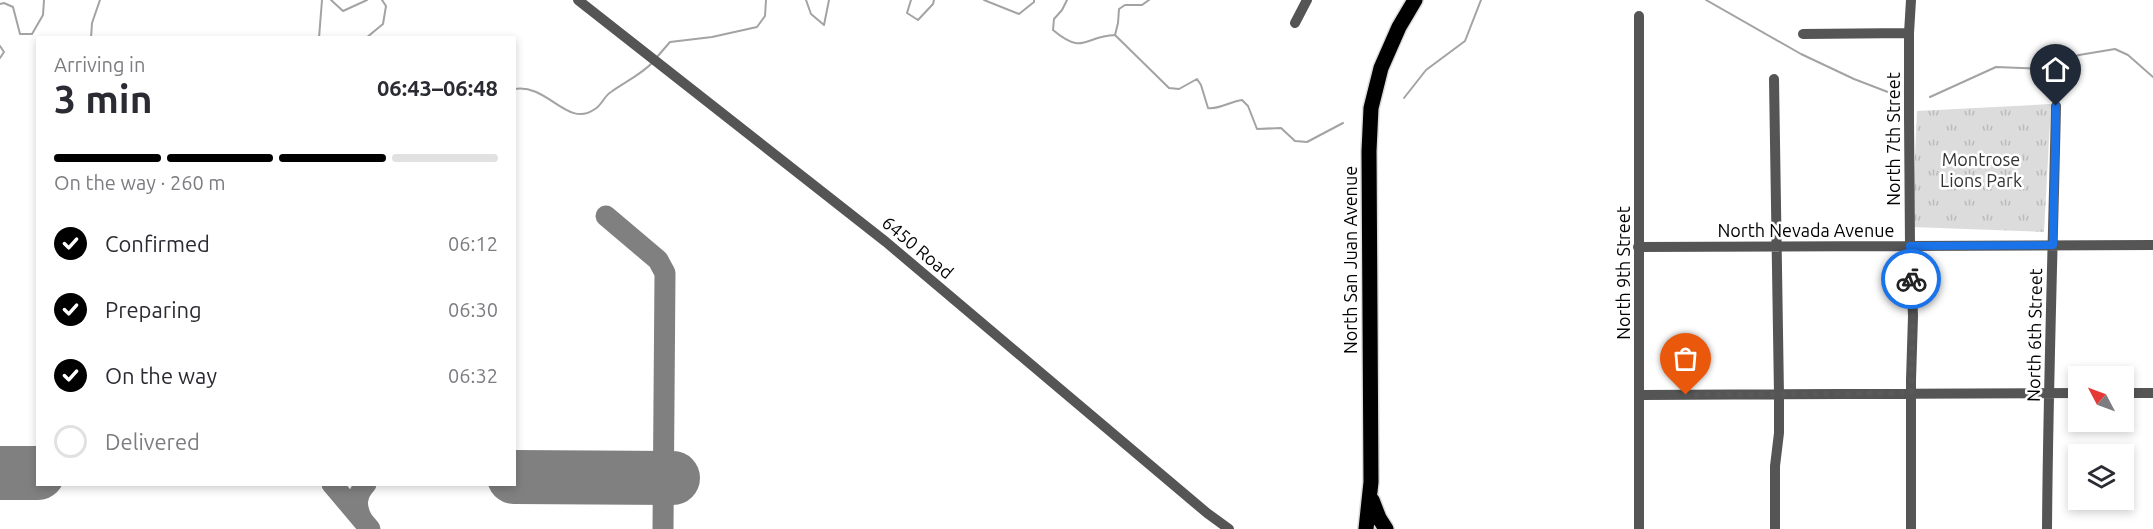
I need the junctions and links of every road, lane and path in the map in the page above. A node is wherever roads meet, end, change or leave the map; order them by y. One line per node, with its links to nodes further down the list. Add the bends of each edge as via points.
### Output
1 (578, 0): 24 (street, 6450 Road, via 886,242)
2 (1307, 0): 6 (street)
3 (1415, 0): 23 (highway, North San Juan Avenue, via 1389,49 1371,108)
4 (1911, 0): 7 (street, North 7th Street)
5 (1639, 16): 15 (street, North 9th Street)
6 (1294, 23)
7 (1909, 33): 8 (street); 14 (street, North 7th Street)
8 (1803, 34)
9 (1774, 80): 13 (street)
10 (2056, 106): 11 (street, North 6th Street)
11 (2053, 245): 12 (street, North Nevada Avenue); 14 (street, North Nevada Avenue); 17 (street, North 6th Street)
12 (2153, 245)
13 (1776, 246): 14 (street, North Nevada Avenue); 15 (street, North Nevada Avenue); 22 (street)
14 (1910, 246): 16 (street, North 7th Street)
15 (1638, 247): 21 (street, North 9th Street)
16 (1911, 393): 17 (street); 22 (street); 29 (street, North 7th Street)
17 (2049, 393): 18 (street); 30 (street, North 6th Street)
18 (2068, 393)
19 (2134, 393): 20 (street)
20 (2153, 393)
21 (1640, 395): 22 (street); 27 (street, North 9th Street)
22 (1779, 395): 28 (street)
23 (1370, 496): 25 (highway, North San Juan Avenue); 26 (highway)
24 (1229, 529)
25 (1366, 529)
26 (1386, 529)
27 (1639, 529)
28 (1775, 529)
29 (1911, 529)
30 (2047, 529)

